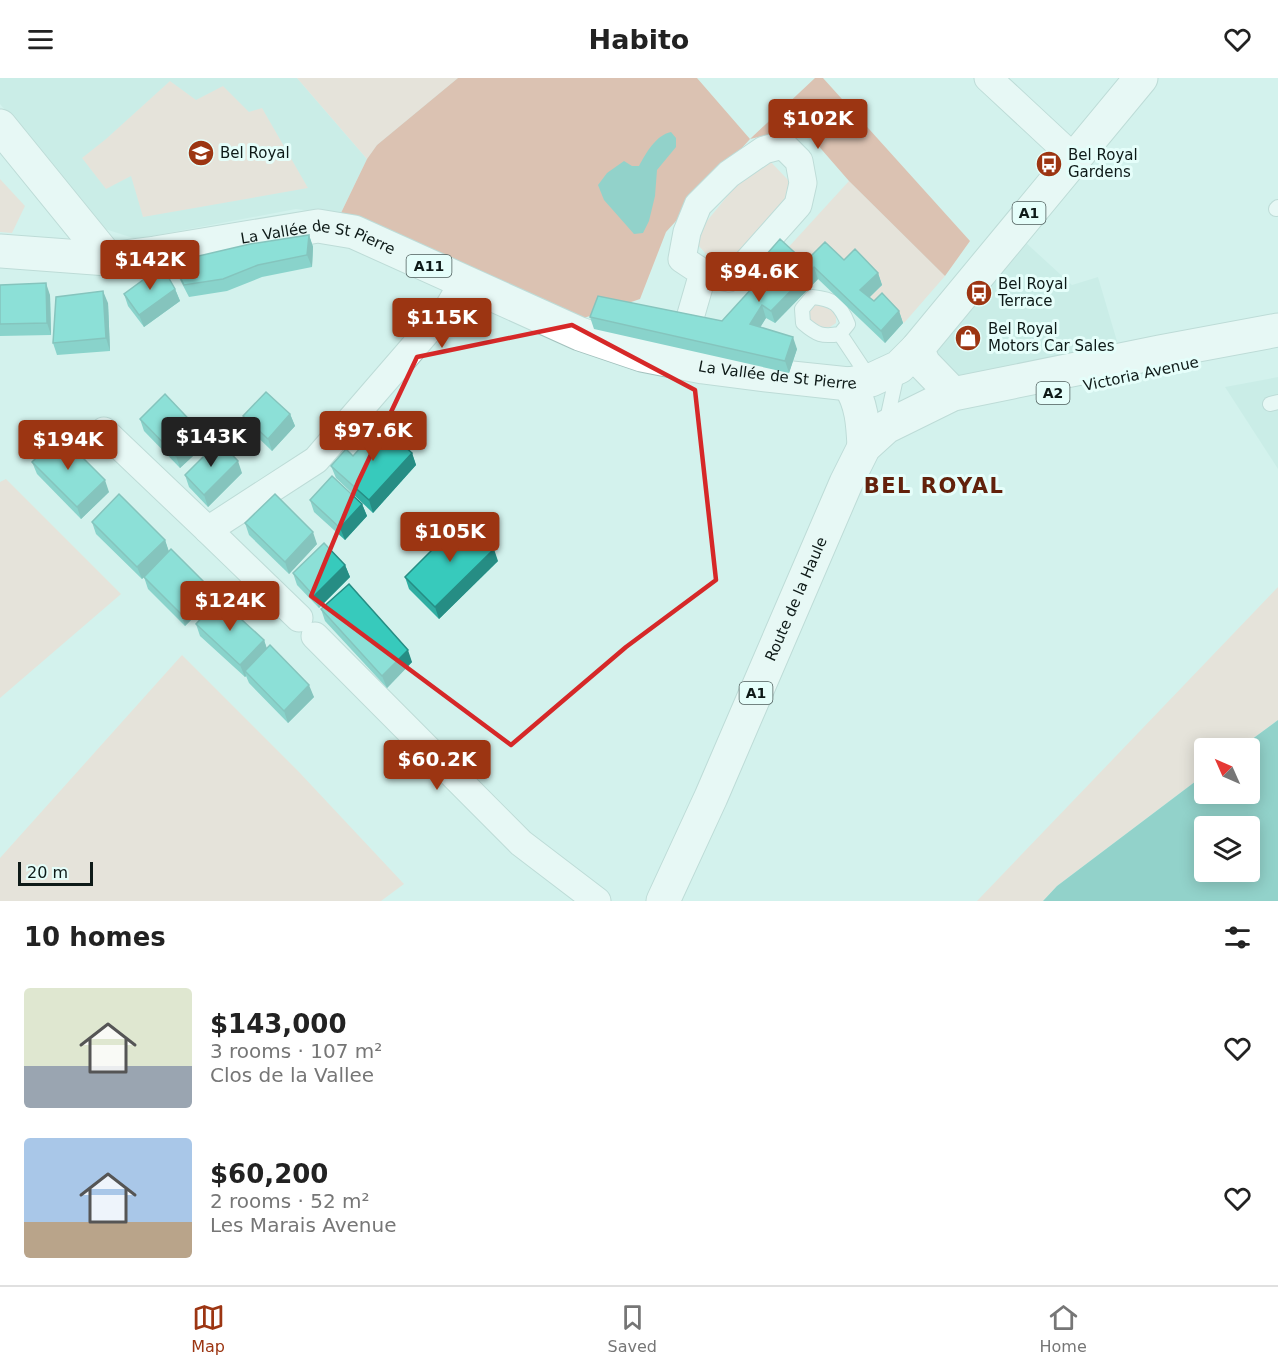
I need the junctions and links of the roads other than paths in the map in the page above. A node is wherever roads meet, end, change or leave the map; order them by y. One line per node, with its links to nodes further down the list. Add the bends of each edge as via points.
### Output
1 (988, 78): 4 (street)
2 (1141, 78): 4 (main road, A1)
3 (0, 126): 6 (main road)
4 (1074, 158): 13 (main road, A1)
5 (0, 251): 6 (main road, La Vallée de St Pierre / A11)
6 (108, 259): 8 (main road, La Vallée de St Pierre / A11, via 318,226 354,232)
7 (703, 273): 7 (street, via 729,278 798,205 803,183 799,161 783,146 765,150 729,174 698,205 682,259); 12 (street)
8 (464, 282): 12 (main road, La Vallée de St Pierre / A11, via 580,334); 18 (street, via 450,305 316,460)
9 (1278, 330): 14 (main road, Victoria Avenue / A2)
10 (840, 334): 13 (lane)
11 (1278, 348): 17 (main road, Victoria Avenue / A2, via 1150,371 933,423 899,438)
12 (677, 362): 13 (main road, La Vallée de St Pierre / A11, via 765,375)
13 (884, 370): 14 (main road, via 924,364); 16 (lane, Route de la Haule / A1); 16 (main road, via 855,393)
14 (953, 394): 16 (main road, Victoria Avenue / A2)
15 (104, 431): 18 (street)
16 (875, 437): 17 (main road, Route de la Haule / A1)
17 (846, 483): 20 (main road, Route de la Haule / A1)
18 (208, 530): 19 (street, via 521,843)
19 (597, 901)
20 (663, 901)

